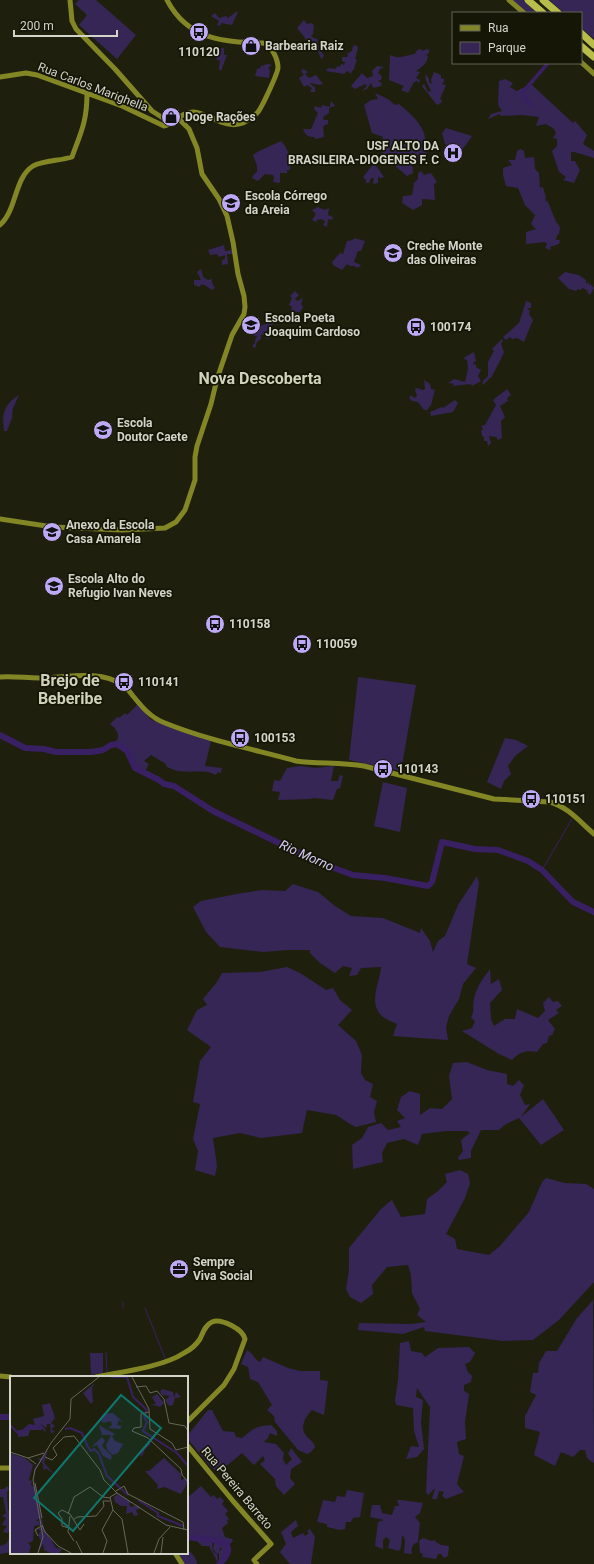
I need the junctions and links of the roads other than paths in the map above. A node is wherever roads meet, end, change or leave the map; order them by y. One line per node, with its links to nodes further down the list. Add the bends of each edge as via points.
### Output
1 (70, 0): 17 (street, via 72,21 76,29 152,111 163,118)
2 (167, 0): 17 (street, via 185,24 206,36 219,40 267,45 274,53 278,67 260,110 247,121 229,124 192,112)
3 (509, 0): 6 (street)
4 (528, 0): 7 (highway)
5 (543, 0): 8 (highway)
6 (523, 12)
7 (542, 12)
8 (557, 12)
9 (582, 34): 10 (highway)
10 (594, 45)
11 (582, 47): 12 (highway)
12 (594, 57)
13 (582, 63): 14 (street)
14 (594, 74)
15 (0, 77): 16 (street, Rua Carlos Marighella, via 31,74)
16 (87, 93): 17 (street, Rua Carlos Marighella, via 162,126 169,125); 18 (street, via 84,125 72,157 40,163 29,169 18,186 9,215)
17 (176, 118): 19 (street, via 189,129 197,148 202,174 227,216 245,307 217,378 197,446 195,480 185,510 169,527 135,530 53,527)
18 (0, 226)
19 (0, 519)
20 (0, 677): 21 (street, via 44,678 79,675 109,679 128,689 155,718 206,738 296,761 364,766 494,799 550,802 566,809)
21 (594, 834)
22 (0, 1376): 24 (street)
23 (102, 1376): 25 (street, via 158,1364 180,1356 196,1344 213,1321 228,1324 243,1333 244,1343 231,1375 222,1388)
24 (10, 1377)
25 (188, 1421)
26 (188, 1445): 28 (street, Rua Pereira Barreto, via 271,1544)
27 (176, 1554): 29 (street)
28 (256, 1562)
29 (182, 1564)

